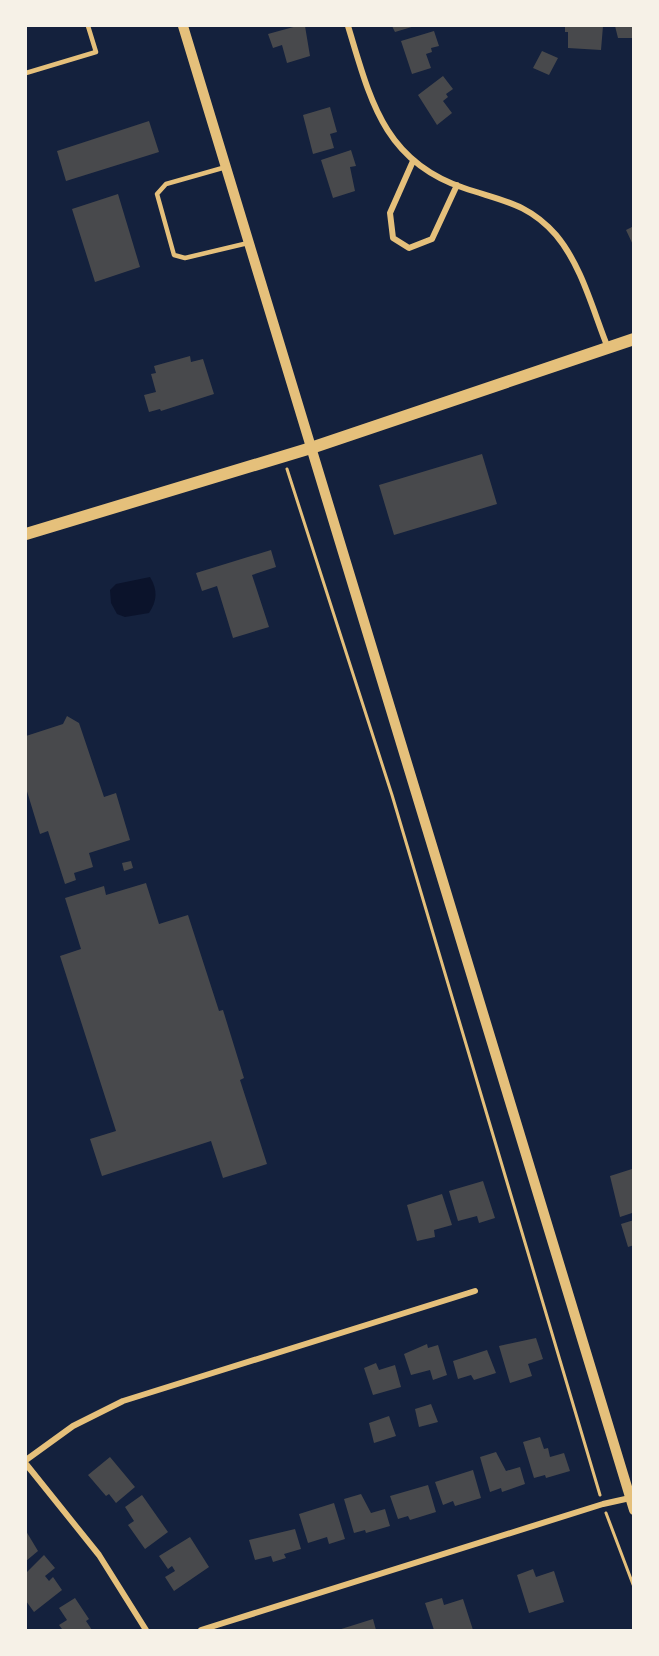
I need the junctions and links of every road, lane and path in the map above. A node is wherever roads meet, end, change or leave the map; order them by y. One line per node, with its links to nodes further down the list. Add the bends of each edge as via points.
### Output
1 (88, 26): 4 (lane, via 96,52)
2 (183, 26): 6 (street)
3 (348, 26): 5 (street, via 377,116)
4 (26, 73)
5 (413, 160): 7 (street); 7 (street, via 390,213 393,237 409,248 432,239)
6 (226, 167): 8 (street); 8 (lane, via 166,184 157,194 174,255 185,258)
7 (457, 185): 10 (street, via 515,204 555,234 577,269)
8 (248, 243): 11 (street)
9 (633, 339): 10 (main road)
10 (608, 348): 11 (main road)
11 (311, 448): 12 (main road); 16 (street)
12 (283, 456): 13 (main road); 17 (path, via 395,806)
13 (26, 534)
14 (475, 1291): 15 (street, via 123,1401 73,1426)
15 (26, 1462): 20 (street, via 99,1555)
16 (630, 1498): 17 (street); 18 (street)
17 (603, 1504): 19 (path); 21 (street)
18 (633, 1510)
19 (633, 1587)
20 (146, 1630)
21 (201, 1630)

